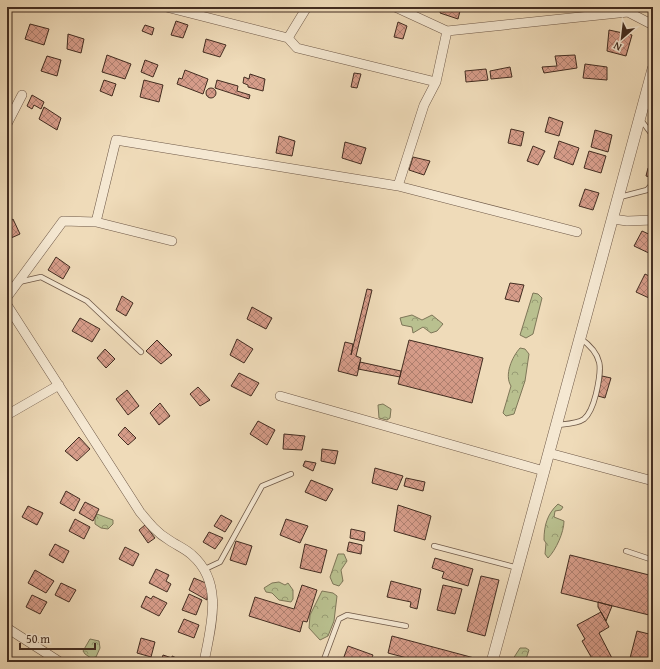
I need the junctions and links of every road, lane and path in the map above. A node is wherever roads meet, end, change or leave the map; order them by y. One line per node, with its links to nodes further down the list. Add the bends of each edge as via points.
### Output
1 (166, 7): 6 (street)
2 (307, 7): 6 (street)
3 (395, 7): 5 (street)
4 (653, 26): 5 (street, via 628,12)
5 (447, 31): 8 (street)
6 (288, 38): 8 (street, via 297,48)
7 (653, 70): 10 (street)
8 (436, 82): 14 (street, via 424,105)
9 (22, 95): 11 (street)
10 (640, 119): 12 (lane); 15 (street)
11 (7, 124)
12 (653, 136)
13 (653, 183): 15 (lane, via 646,190)
14 (398, 186): 18 (street, via 116,140); 19 (street)
15 (618, 197): 16 (street)
16 (613, 219): 17 (street); 23 (street)
17 (653, 220)
18 (96, 222): 20 (street); 21 (street, via 63,221)
19 (577, 232)
20 (172, 241)
21 (7, 297): 24 (lane, via 19,282 41,276 87,301)
22 (7, 305): 25 (street)
23 (580, 338): 28 (street); 28 (lane, via 590,344 598,357 601,372 593,404 584,419)
24 (141, 352)
25 (60, 385): 27 (street); 37 (street, via 140,512 167,539 192,554)
26 (280, 396): 30 (street)
27 (7, 415)
28 (557, 425): 29 (street)
29 (549, 453): 30 (street); 32 (street)
30 (544, 471): 36 (street)
31 (291, 474): 37 (lane, via 262,486 220,562)
32 (653, 481)
33 (434, 546): 36 (lane)
34 (626, 551): 35 (lane)
35 (653, 560)
36 (518, 568): 43 (street)
37 (205, 569): 41 (street, via 212,587 213,615)
38 (406, 626): 42 (lane, via 347,615 339,619)
39 (7, 628): 40 (street)
40 (60, 662)
41 (204, 662)
42 (323, 662)
43 (492, 662)

